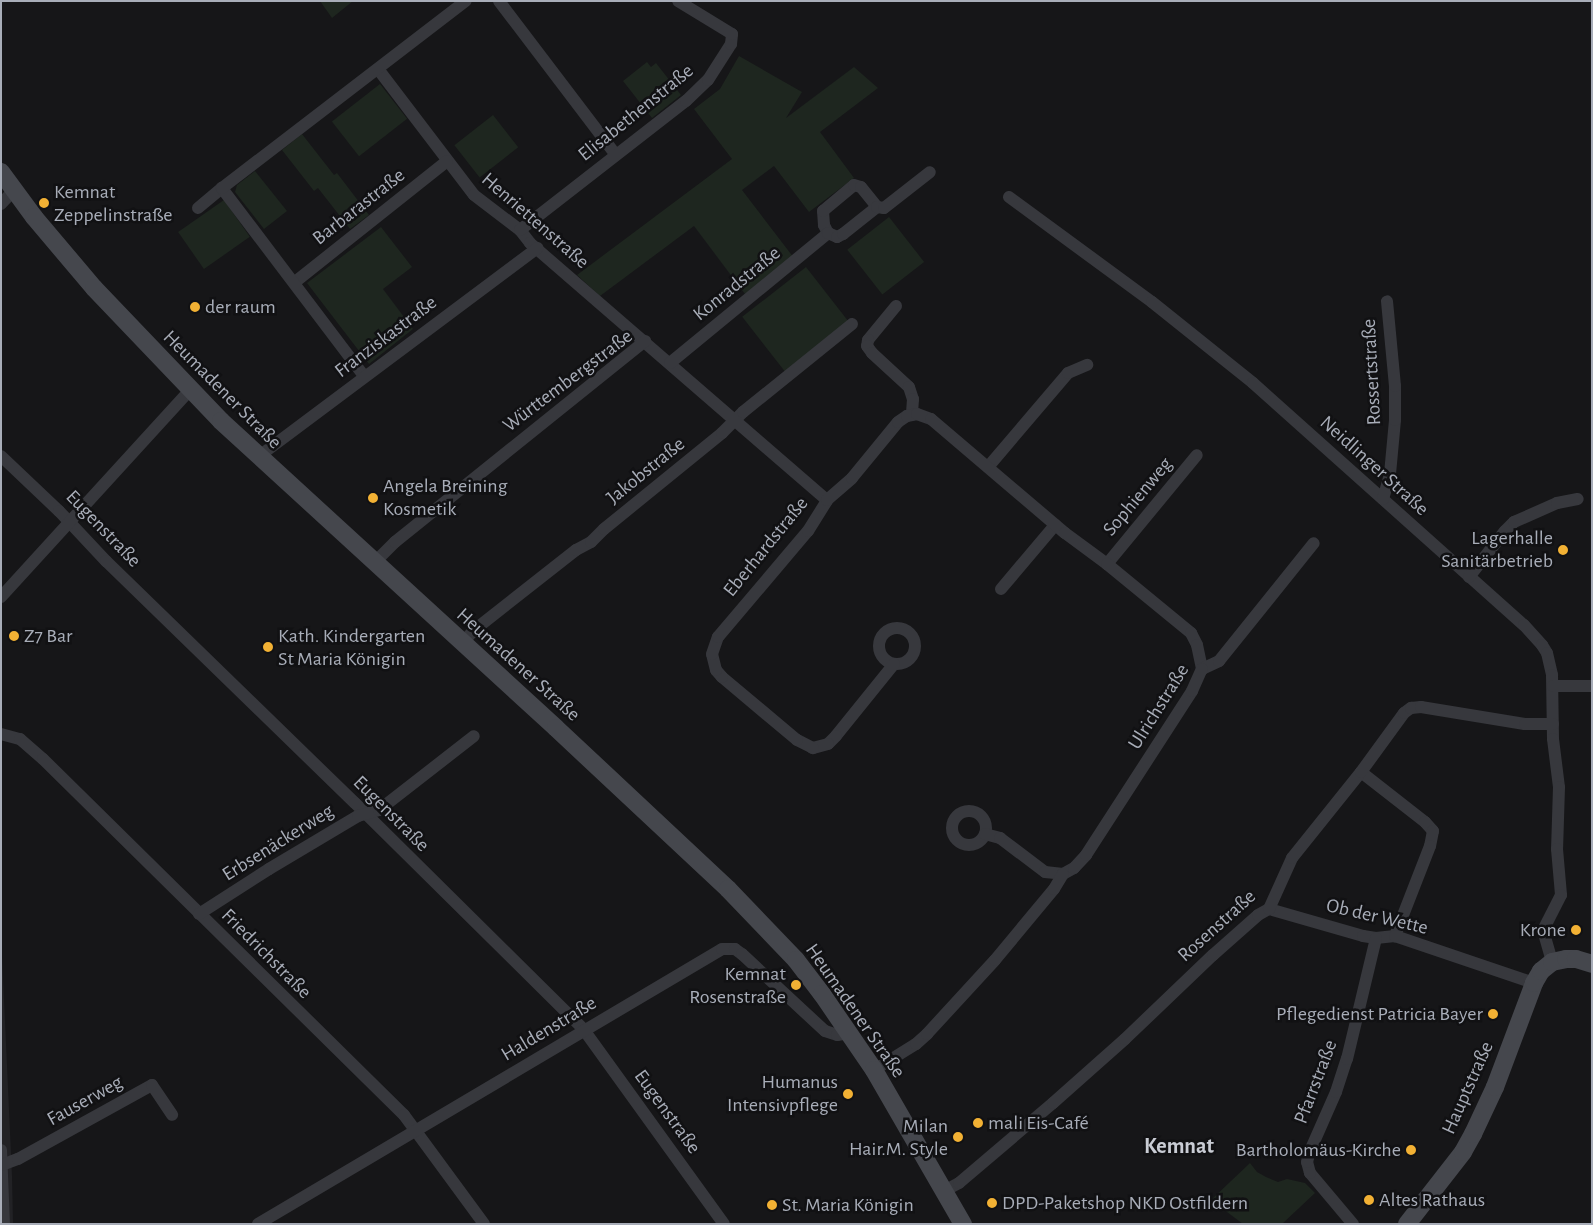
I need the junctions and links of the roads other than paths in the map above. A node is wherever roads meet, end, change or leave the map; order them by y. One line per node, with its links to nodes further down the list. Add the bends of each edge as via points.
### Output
1 (466, 1): 4 (street)
2 (499, 1): 5 (street)
3 (678, 1): 5 (street, Elisabethenstraße, via 734,38 702,86)
4 (378, 69): 6 (street, Henriettenstraße); 9 (street)
5 (615, 154): 15 (street, Elisabethenstraße)
6 (447, 161): 15 (street, Henriettenstraße, via 474,195); 18 (street, Barbarastraße)
7 (1, 172): 10 (main road, Heumadener Straße)
8 (930, 172): 13 (street, Konradstraße, via 884,208)
9 (222, 188): 14 (street); 18 (street)
10 (14, 190): 12 (street); 26 (main road, Heumadener Straße, via 88,281)
11 (1009, 197): 35 (street, Neidlinger Straße, via 1207,345)
12 (1, 204)
13 (877, 207): 16 (street, Konradstraße, via 843,234 837,237); 16 (street, via 861,187 854,185 823,211)
14 (198, 208)
15 (520, 230): 17 (street, Henriettenstraße)
16 (828, 233): 23 (street, Konradstraße)
17 (537, 248): 22 (street, Henriettenstraße); 25 (street, Franziskastraße)
18 (294, 282): 25 (street)
19 (1387, 301): 35 (street, Rossertstraße, via 1395,420 1390,474)
20 (896, 306): 27 (street, via 868,340 867,346 909,387 913,399)
21 (852, 324): 28 (street, Jakobstraße)
22 (645, 341): 23 (street, Württembergstraße); 39 (street, Württembergstraße, via 395,542)
23 (670, 363): 28 (street, Württembergstraße)
24 (1087, 365): 32 (street, via 1068,373)
25 (364, 376): 31 (street, Franziskastraße)
26 (190, 390): 31 (main road, Heumadener Straße); 36 (street)
27 (912, 415): 32 (street, via 931,419); 34 (street, Eberhardstraße, via 898,422 852,478)
28 (735, 420): 34 (street, Württembergstraße); 44 (street, Jakobstraße, via 591,542 576,550)
29 (1197, 455): 40 (street, Sophienweg)
30 (1, 456): 36 (street, Eugenstraße)
31 (258, 457): 39 (main road, Heumadener Straße)
32 (988, 467): 37 (street)
33 (1578, 499): 41 (street, via 1557,503 1514,522)
34 (827, 500): 45 (street, Eberhardstraße, via 808,531 718,637 712,654 713,662 722,677 786,732 813,748 828,744 836,736)
35 (1383, 500): 41 (street, Neidlinger Straße)
36 (70, 523): 43 (street); 53 (street, Eugenstraße)
37 (1055, 525): 40 (street); 42 (street)
38 (1314, 543): 46 (street, Ulrichstraße, via 1219,661)
39 (374, 563): 44 (main road, Heumadener Straße)
40 (1107, 564): 46 (street, via 1191,633)
41 (1469, 577): 47 (street, Neidlinger Straße, via 1542,645 1551,665)
42 (1001, 589)
43 (1, 597)
44 (462, 643): 64 (main road, Heumadener Straße, via 754,916 796,960)
45 (894, 664)
46 (1202, 669): 55 (street, Ulrichstraße, via 1192,691 1086,855)
47 (1553, 686): 48 (street); 49 (street, Neidlinger Straße)
48 (1592, 686)
49 (1553, 724): 52 (street, Rosenstraße, via 1526,724 1416,707 1404,712); 60 (street, Neidlinger Straße, via 1559,787 1557,849 1561,895 1543,930)
50 (1, 734): 57 (street, Friedrichstraße, via 20,739 43,759)
51 (474, 736): 53 (street, Erbsenäckerweg, via 379,810)
52 (1361, 772): 56 (street, Rosenstraße, via 1290,862); 58 (street, via 1433,831)
53 (365, 814): 57 (street, Erbsenäckerweg); 63 (street, Eugenstraße)
54 (985, 834): 55 (street, via 1000,838 1040,870)
55 (1063, 874): 65 (street, Ulrichstraße, via 994,960 927,1034)
56 (1269, 909): 59 (street, Ob der Wette); 70 (street, Rosenstraße, via 1213,955 1053,1103 959,1183)
57 (199, 914): 67 (street, Friedrichstraße)
58 (1395, 936): 59 (street, Ob der Wette); 62 (street, Ob der Wette)
59 (1376, 938): 76 (street, Pfarrstraße, via 1347,1059 1307,1162 1310,1173)
60 (1552, 962): 61 (main road, via 1576,959); 62 (main road, Hauptstraße)
61 (1592, 964)
62 (1534, 983): 77 (main road, Hauptstraße, via 1474,1134)
63 (584, 1030): 64 (street, Haldenstraße, via 728,947 742,954 821,1028 837,1035); 67 (street, Haldenstraße); 74 (street, Eugenstraße)
64 (850, 1034): 65 (main road, Heumadener Straße)
65 (874, 1070): 70 (main road, Heumadener Straße)
66 (172, 1115): 69 (street, Fauserweg, via 152,1085)
67 (416, 1130): 72 (street, Haldenstraße); 73 (street, Friedrichstraße)
68 (1, 1150): 69 (street)
69 (2, 1165): 71 (street)
70 (944, 1191): 75 (main road, Heumadener Straße)
71 (4, 1224)
72 (258, 1224)
73 (484, 1224)
74 (724, 1224)
75 (963, 1224)
76 (1353, 1224)
77 (1407, 1224)

